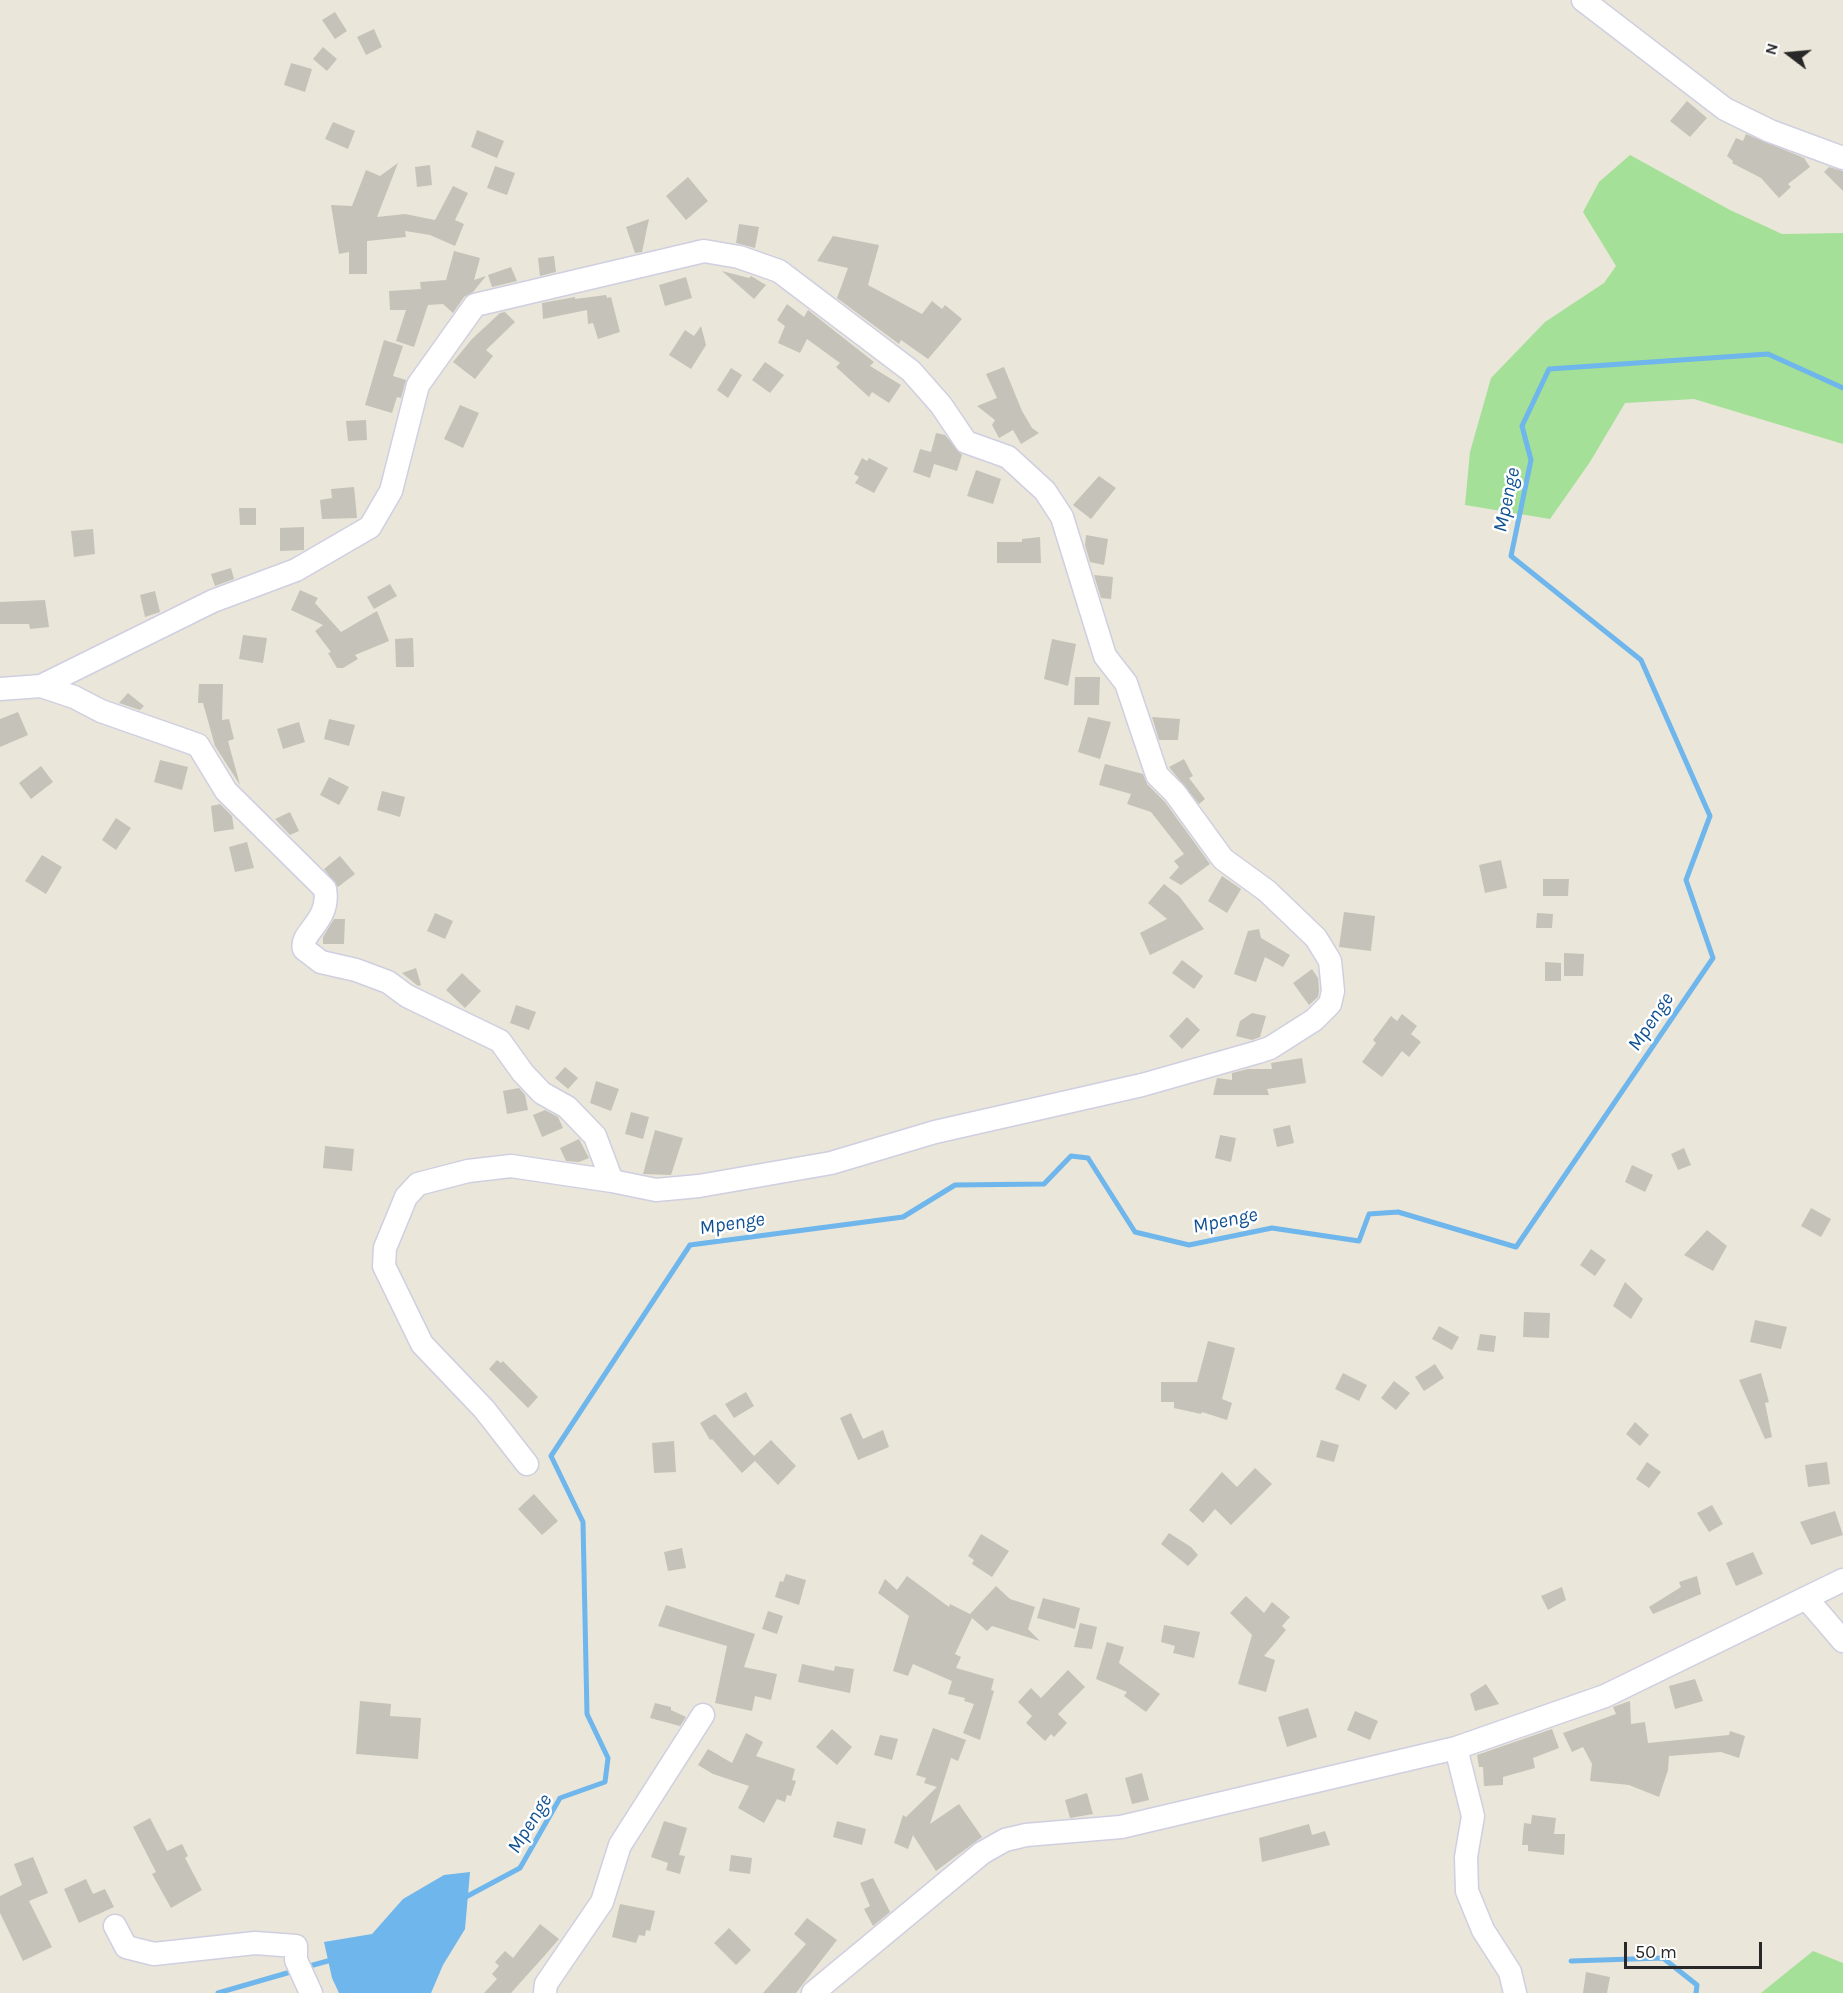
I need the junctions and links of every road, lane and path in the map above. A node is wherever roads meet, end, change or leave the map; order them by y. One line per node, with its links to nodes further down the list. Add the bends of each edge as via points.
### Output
1 (1583, 0): 2 (street, via 1725,109 1770,131)
2 (1843, 158)
3 (41, 686): 4 (street); 5 (street, via 198,745 226,791 325,889 326,909 304,939 304,949 321,962 388,982 407,996 500,1041 542,1093 567,1107 595,1136); 5 (street, via 213,601 296,570 370,526 391,491 418,385 475,305 704,251 739,257 779,271 911,371 966,442 1008,457 1045,491 1062,518 1106,656 1126,683 1157,775 1175,793 1223,859 1268,891 1316,939 1330,961 1330,1004 1314,1020 1258,1052 1142,1085 936,1132 831,1163 656,1190)
4 (0, 689)
5 (612, 1181): 6 (street, via 511,1166 429,1179 406,1197 385,1248 384,1266 422,1344 484,1409)
6 (527, 1464)
7 (1843, 1580): 8 (street)
8 (1807, 1599): 9 (street); 11 (street, via 1605,1696)
9 (1843, 1641)
10 (703, 1715): 14 (street, via 620,1845 602,1902 546,1984)
11 (1456, 1748): 15 (street, via 1121,1827 1005,1840 982,1853); 16 (street, via 1473,1816 1466,1857 1467,1891 1483,1930 1510,1972)
12 (115, 1926): 13 (street, via 126,1947 154,1954 255,1943 296,1946 296,1960)
13 (311, 1993)
14 (545, 1993)
15 (813, 1993)
16 (1515, 1993)

